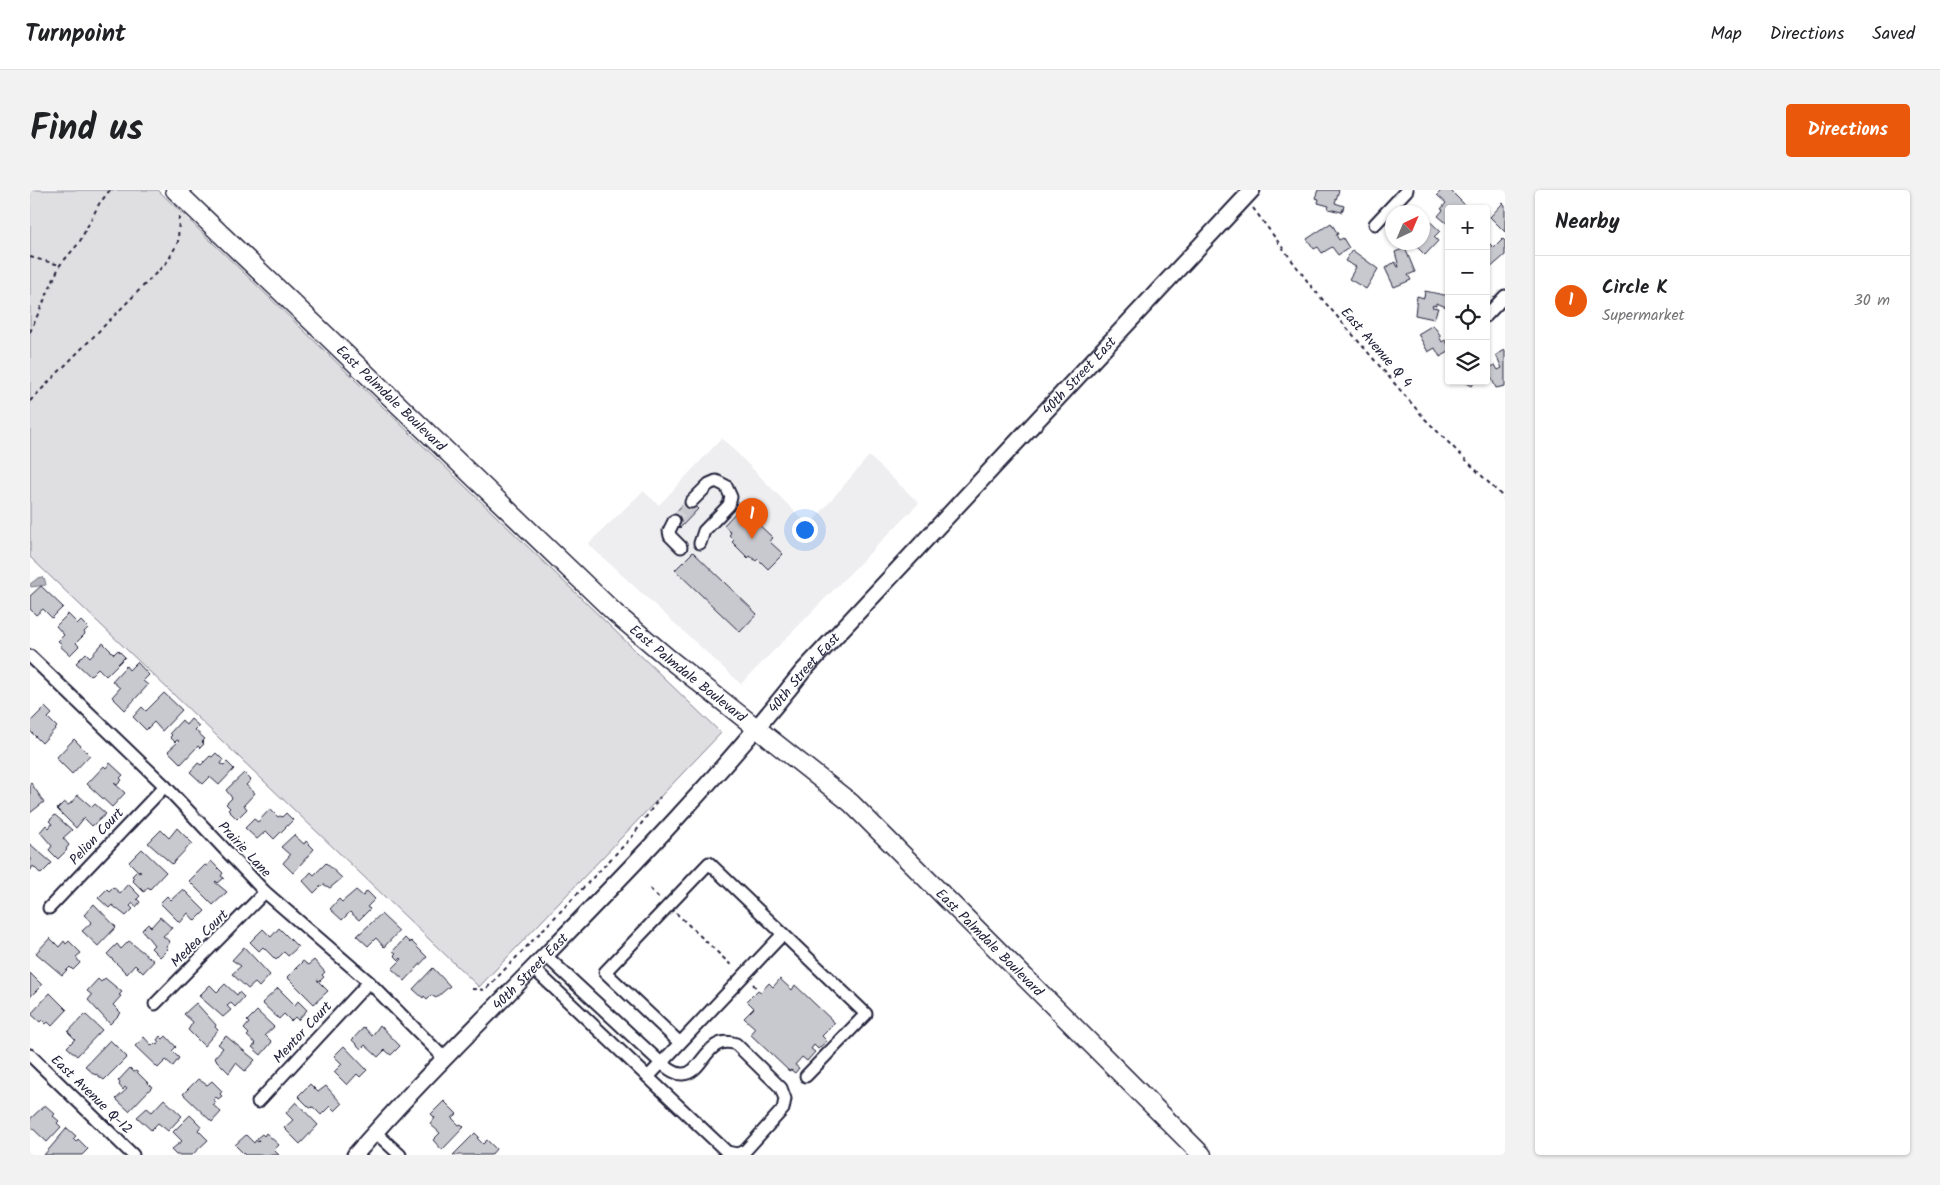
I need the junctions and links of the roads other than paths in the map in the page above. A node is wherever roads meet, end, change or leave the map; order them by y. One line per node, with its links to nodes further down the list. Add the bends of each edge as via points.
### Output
1 (1406, 190): 4 (street)
2 (178, 192): 12 (highway, East Palmdale Boulevard, via 615,612)
3 (1249, 194): 12 (main road, 40th Street East, via 803,671)
4 (1375, 224)
5 (1505, 296): 6 (street)
6 (1490, 312)
7 (691, 502): 9 (street, via 716,481 726,486 732,497 729,505 704,531)
8 (674, 521): 10 (street, via 668,531)
9 (700, 543)
10 (681, 547)
11 (30, 656): 13 (street, Prairie Lane)
12 (758, 728): 17 (main road, 40th Street East, via 694,801); 32 (highway, East Palmdale Boulevard, via 851,803)
13 (165, 786): 14 (street, Prairie Lane); 15 (street, Pelion Court)
14 (265, 892): 19 (street, Prairie Lane); 20 (street, Medea Court)
15 (50, 908)
16 (784, 934): 21 (street); 21 (street, via 709,863 605,972); 25 (street, via 866,1014)
17 (545, 955): 18 (main road, 40th Street East); 24 (street)
18 (533, 968): 23 (main road, 40th Street East); 26 (street)
19 (369, 982): 23 (street, Prairie Lane); 27 (street, Mentor Court)
20 (155, 1004)
21 (680, 1043): 24 (street)
22 (30, 1055): 29 (street, East Avenue Q-12)
23 (444, 1058): 28 (main road, 40th Street East)
24 (661, 1063): 26 (street); 26 (street, via 674,1072 689,1073 717,1044 727,1041 736,1044 781,1088 785,1098 783,1109 745,1151 737,1154 727,1152)
25 (806, 1076)
26 (648, 1077)
27 (258, 1102)
28 (375, 1132): 30 (main road, 40th Street East); 31 (street)
29 (133, 1155)
30 (355, 1155)
31 (400, 1155)
32 (1202, 1155)

